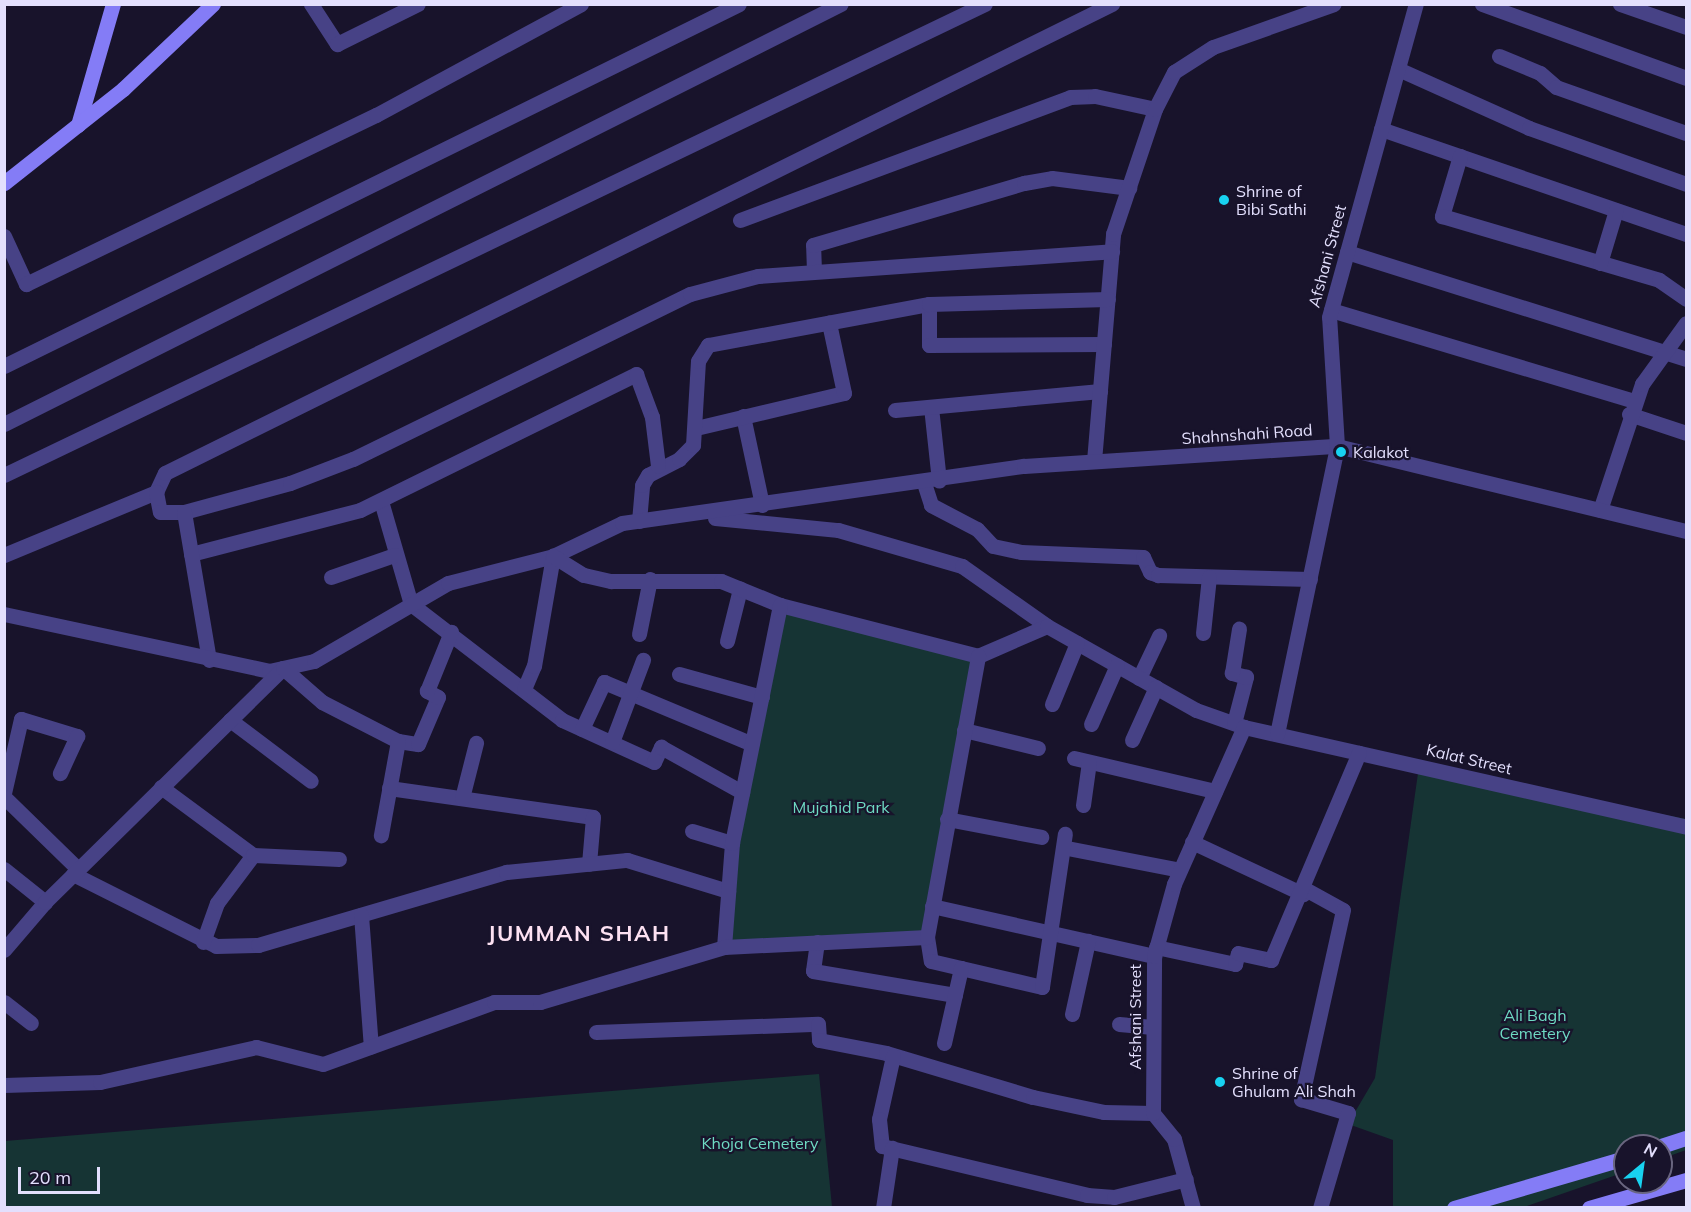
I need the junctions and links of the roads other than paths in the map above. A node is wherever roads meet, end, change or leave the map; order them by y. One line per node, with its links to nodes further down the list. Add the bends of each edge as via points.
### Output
1 (113, 4): 19 (main road)
2 (213, 4): 19 (main road)
3 (311, 4): 4 (street, via 337,44)
4 (418, 4)
5 (581, 4): 29 (street, via 376,115 26,284)
6 (739, 4): 43 (street)
7 (841, 4): 49 (street)
8 (985, 4): 55 (street)
9 (1112, 4): 57 (street, via 165,473)
10 (1334, 4): 18 (street, via 1213,48 1174,72)
11 (1416, 4): 16 (street, Afshani Street)
12 (1482, 4): 17 (street)
13 (1620, 4): 14 (street)
14 (1686, 27)
15 (1499, 56): 21 (street, via 1540,73 1556,87)
16 (1398, 69): 20 (street, Afshani Street); 24 (street, via 1529,128)
17 (1686, 78)
18 (1155, 109): 25 (street); 27 (street, via 1095,96 1070,97)
19 (78, 125): 23 (main road)
20 (1381, 129): 22 (street); 31 (street, Afshani Street)
21 (1686, 133)
22 (1460, 156): 26 (street); 32 (street, via 1442,216)
23 (4, 183)
24 (1686, 184)
25 (1129, 188): 30 (street); 33 (street, via 1052,178 1024,183 813,245)
26 (1616, 210): 28 (street); 32 (street)
27 (740, 219)
28 (1686, 234)
29 (4, 236)
30 (1112, 252): 33 (street); 35 (street)
31 (1347, 252): 37 (street, Afshani Street); 41 (street)
32 (1600, 262): 34 (street, via 1659,280)
33 (814, 271): 61 (street, via 758,276 690,294 353,459 290,483)
34 (1686, 298)
35 (1108, 299): 36 (street); 40 (street)
36 (929, 304): 38 (street); 40 (street, via 929,345)
37 (1331, 310): 46 (street); 52 (street, Afshani Street)
38 (829, 323): 48 (street, via 844,393); 50 (street, via 708,345 698,361)
39 (1686, 323): 41 (street)
40 (1104, 344): 44 (street)
41 (1664, 351): 42 (street); 46 (street)
42 (1686, 359)
43 (4, 366)
44 (1100, 391): 45 (street); 53 (street)
45 (932, 407): 47 (street); 56 (street)
46 (1632, 408): 51 (street); 60 (street)
47 (895, 410)
48 (743, 416): 50 (street); 59 (street)
49 (4, 424)
50 (696, 428): 54 (street, via 688,453)
51 (1686, 433)
52 (1337, 446): 53 (street, Shahnshahi Road); 60 (street, Shahnshahi Road); 72 (street, Afshani Street)
53 (1094, 461): 56 (street, Shahnshahi Road)
54 (658, 466): 58 (street, via 652,417 636,374); 63 (street, via 642,485)
55 (4, 475)
56 (932, 482): 59 (street, Shahnshahi Road); 70 (street, via 931,505 977,529 993,546 1021,552 1143,557 1150,572 1158,575)
57 (156, 492): 61 (street, via 160,512); 65 (street)
58 (381, 501): 66 (street, via 293,531); 67 (street)
59 (762, 505): 62 (street, Shahnshahi Road)
60 (1600, 510): 64 (street, Shahnshahi Road)
61 (184, 512): 66 (street)
62 (687, 515): 63 (street); 77 (street, Kalat Street, via 838,530 962,566)
63 (639, 521): 68 (street, via 622,523)
64 (1686, 531)
65 (4, 555)
66 (192, 555): 86 (street)
67 (394, 555): 69 (street); 74 (street)
68 (554, 556): 71 (street, via 584,575); 74 (street, via 448,583); 93 (street, via 534,666)
69 (331, 577)
70 (1209, 577): 72 (street); 80 (street)
71 (650, 579): 73 (street, via 721,581); 81 (street)
72 (1310, 579): 102 (street, Afshani Street)
73 (740, 588): 75 (street); 83 (street)
74 (411, 604): 79 (street); 89 (street, via 314,661)
75 (780, 605): 85 (street); 95 (street)
76 (4, 614): 86 (street)
77 (1047, 626): 84 (street, Kalat Street); 85 (street)
78 (1239, 629): 99 (street, Afshani Street, via 1233,673 1246,677)
79 (451, 632): 93 (street); 104 (street, via 427,691 438,697 418,744)
80 (1203, 633)
81 (639, 634)
82 (1159, 636): 91 (street)
83 (727, 641)
84 (1077, 643): 88 (street, Kalat Street); 96 (street)
85 (978, 656): 101 (street)
86 (209, 660): 89 (street, via 249,670)
87 (643, 660): 94 (street)
88 (1117, 665): 91 (street, Kalat Street); 98 (street)
89 (283, 668): 97 (street); 104 (street, via 322,702)
90 (679, 674): 95 (street)
91 (1139, 678): 92 (street, Kalat Street)
92 (1156, 687): 99 (street, Kalat Street); 103 (street)
93 (524, 689): 100 (street)
94 (634, 695): 100 (street, via 604,682); 105 (street); 107 (street)
95 (762, 696): 107 (street)
96 (1052, 704)
97 (230, 720): 113 (street); 114 (street)
98 (1091, 724)
99 (1239, 725): 102 (street, Kalat Street); 116 (street, Afshani Street)
100 (582, 729): 105 (street)
101 (963, 730): 108 (street); 121 (street)
102 (1277, 734): 109 (street, Kalat Street)
103 (1132, 740)
104 (398, 741): 115 (street)
105 (612, 742): 117 (street, via 654,762 660,747)
106 (476, 743): 119 (street)
107 (752, 744): 117 (street)
108 (1038, 748)
109 (1359, 753): 122 (street, Kalat Street); 135 (street)
110 (1074, 758): 111 (street)
111 (1089, 762): 116 (street); 120 (street)
112 (60, 773): 118 (street, via 76,736 21,719)
113 (311, 781)
114 (161, 787): 128 (street); 133 (street)
115 (389, 788): 119 (street); 124 (street)
116 (1215, 791): 126 (street, Afshani Street)
117 (742, 792): 127 (street)
118 (4, 795): 133 (street)
119 (462, 798): 130 (street, via 593,817)
120 (1083, 805)
121 (946, 819): 125 (street); 137 (street)
122 (1686, 827)
123 (692, 831): 127 (street)
124 (381, 835)
125 (1041, 837)
126 (1192, 842): 132 (street, Afshani Street); 135 (street)
127 (732, 843): 134 (street)
128 (253, 855): 129 (street); 142 (street, via 217,903)
129 (339, 859)
130 (590, 864): 134 (street, via 627,860); 138 (street, via 499,873)
131 (4, 869): 136 (street)
132 (1180, 870): 139 (street, via 1066,841); 146 (street, Afshani Street)
133 (76, 871): 136 (street); 142 (street)
134 (728, 891): 144 (street)
135 (1304, 891): 146 (street, via 1270,960 1238,953 1235,964); 167 (street, via 1343,910 1301,1099 1348,1113)
136 (45, 902): 145 (street)
137 (932, 906): 139 (street); 140 (street)
138 (361, 915): 142 (street, via 258,945); 156 (street)
139 (1050, 933): 141 (street); 147 (street, via 1042,987)
140 (927, 937): 143 (street); 147 (street, via 931,961)
141 (1088, 941): 146 (street); 150 (street)
142 (203, 942)
143 (817, 942): 144 (street); 148 (street, via 813,971)
144 (724, 947): 156 (street, via 540,1002 494,1002)
145 (4, 950)
146 (1155, 952): 153 (street, Afshani Street)
147 (960, 968): 148 (street)
148 (955, 995): 155 (street)
149 (4, 1002): 151 (street)
150 (1072, 1014)
151 (31, 1023)
152 (1119, 1024): 153 (street)
153 (1153, 1028): 159 (street, Afshani Street)
154 (596, 1032): 157 (street, via 818,1024 819,1040)
155 (944, 1043)
156 (371, 1047): 158 (street, via 323,1064 256,1047 100,1082)
157 (893, 1056): 159 (street, via 1032,1097 1104,1112); 160 (street, via 879,1119 882,1146)
158 (4, 1085)
159 (1153, 1113): 162 (street, via 1174,1139)
160 (892, 1148): 164 (street); 165 (street)
161 (1613, 1162): 168 (main road)
162 (1186, 1179): 164 (street); 166 (street)
163 (1686, 1180): 169 (main road)
164 (1091, 1202)
165 (883, 1208)
166 (1193, 1208)
167 (1320, 1208)
168 (1454, 1208)
169 (1589, 1208)

